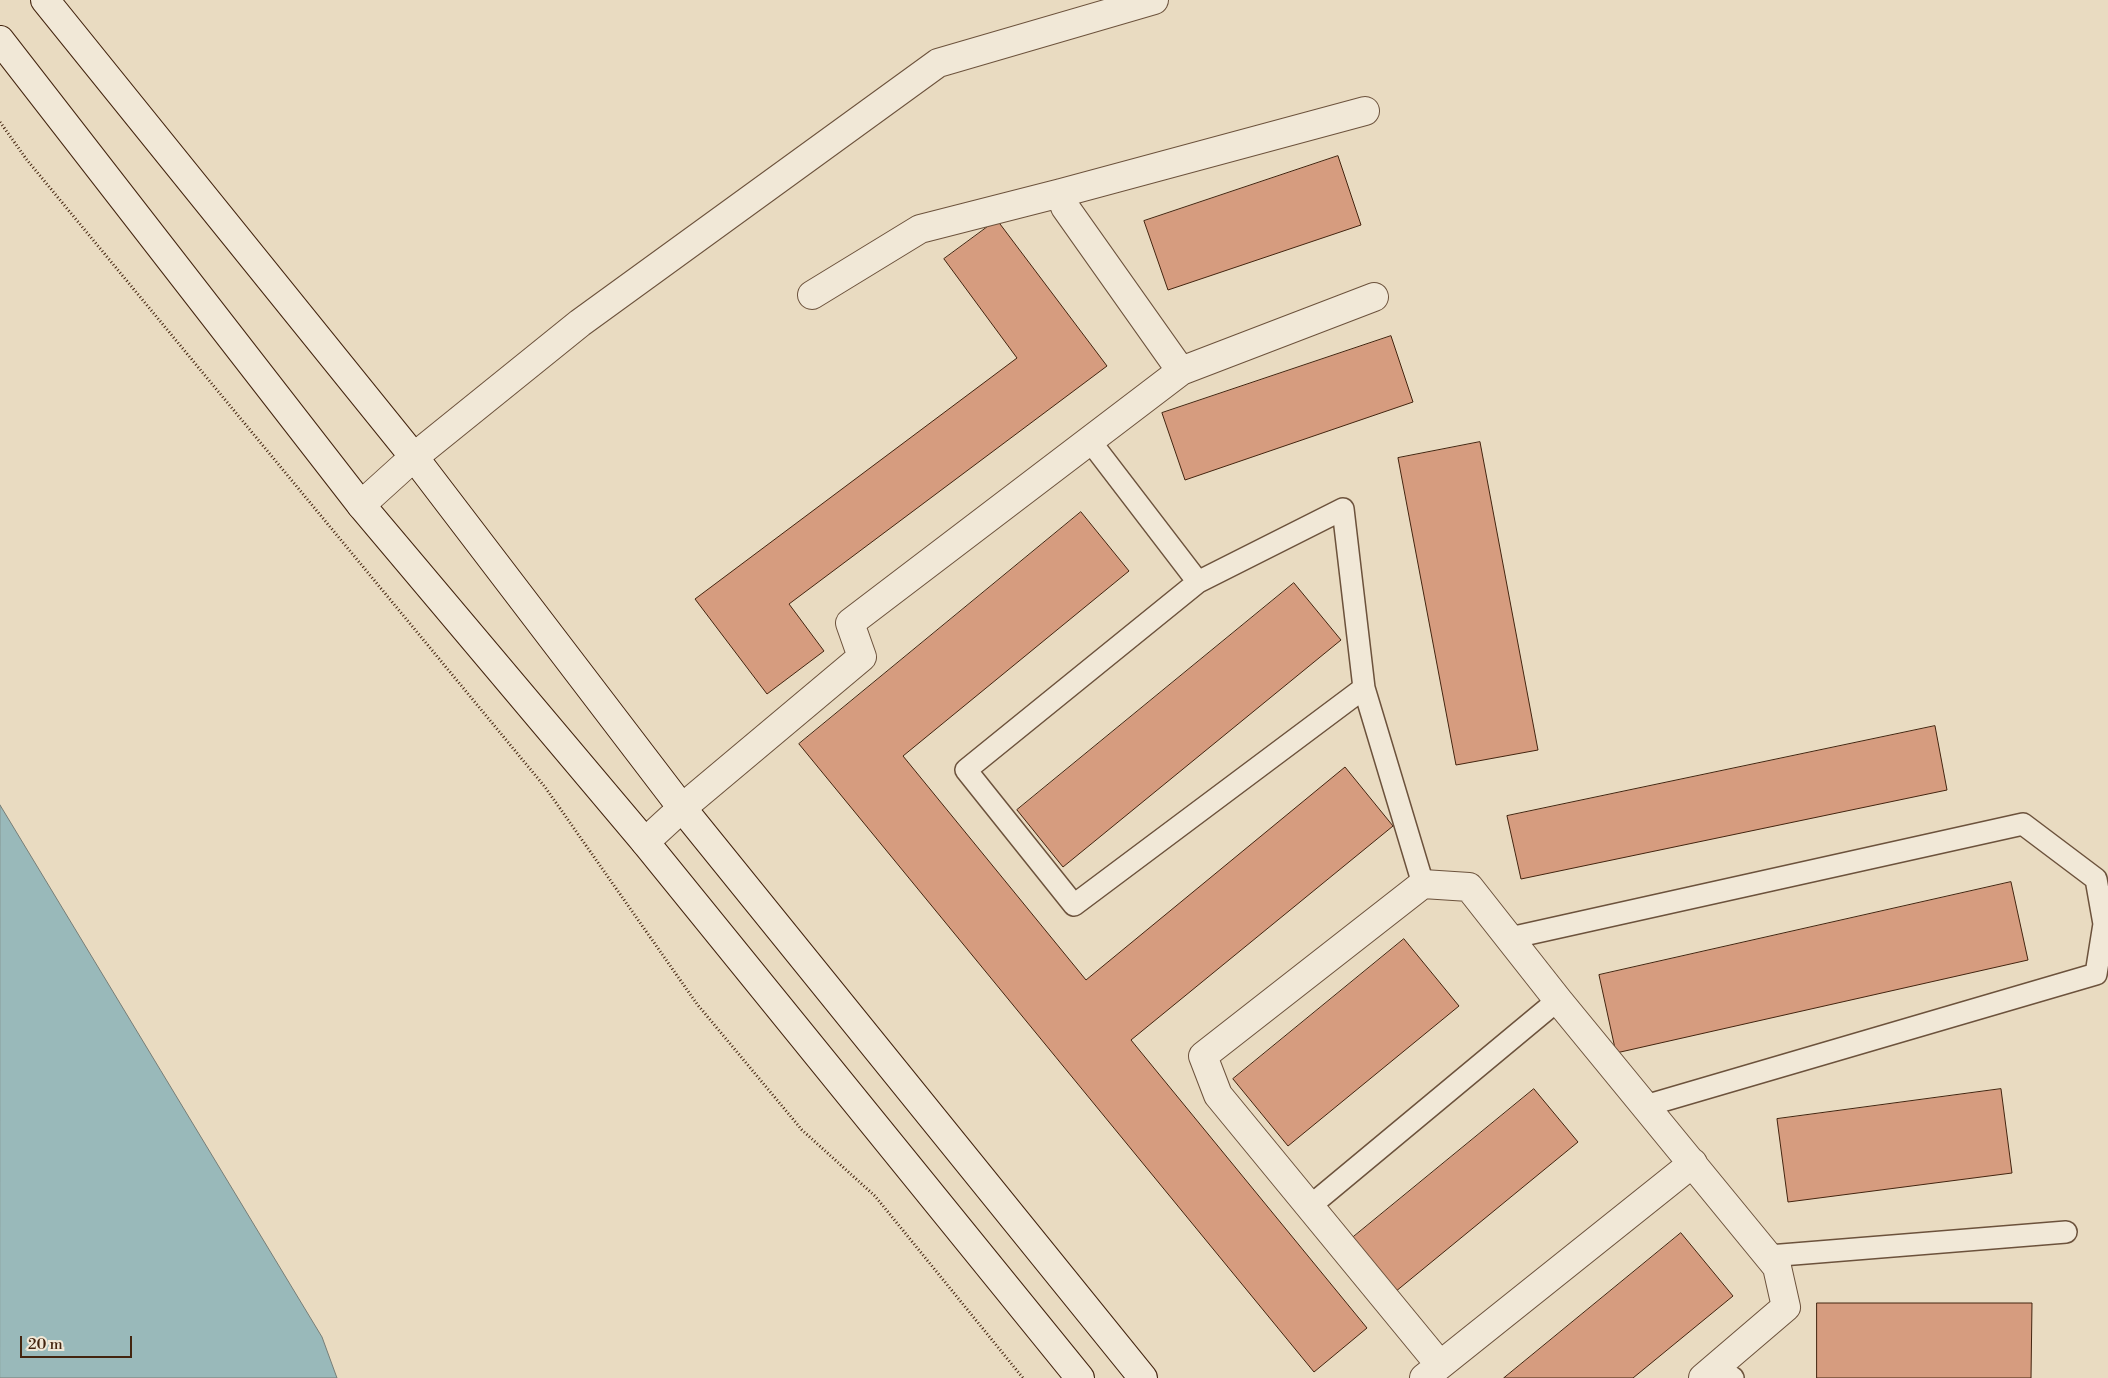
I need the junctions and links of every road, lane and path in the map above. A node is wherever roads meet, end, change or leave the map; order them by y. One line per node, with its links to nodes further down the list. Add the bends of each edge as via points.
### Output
1 (45, 0): 11 (street)
2 (1154, 0): 11 (street, via 938,63 580,323)
3 (0, 40): 12 (street)
4 (1365, 110): 6 (street)
5 (0, 122): 27 (path, via 33,168 545,787 697,1004 802,1130 875,1196)
6 (1061, 193): 7 (street, via 920,228); 9 (street, via 1065,208)
7 (812, 295)
8 (1374, 297): 9 (street)
9 (1181, 371): 10 (street)
10 (1090, 441): 13 (lane); 15 (street, via 850,623 862,657)
11 (414, 457): 12 (street); 15 (street)
12 (361, 505): 16 (street)
13 (1198, 582): 14 (lane, via 1343,509); 14 (lane, via 966,770 1074,905)
14 (1364, 688): 17 (lane)
15 (682, 808): 16 (street); 29 (street)
16 (645, 842): 28 (street)
17 (1423, 884): 18 (street, via 1469,887); 22 (street, via 1204,1056 1218,1095)
18 (1510, 938): 19 (street); 20 (lane, via 2023,824 2096,879 2104,924 2096,974)
19 (1558, 1000): 20 (street); 22 (lane)
20 (1645, 1106): 21 (street)
21 (1693, 1163): 24 (street); 25 (street)
22 (1309, 1207): 25 (street)
23 (2066, 1232): 24 (lane)
24 (1769, 1256): 26 (street, via 1777,1267 1786,1307)
25 (1432, 1372)
26 (1717, 1375)
27 (1023, 1378)
28 (1080, 1378)
29 (1143, 1378)

